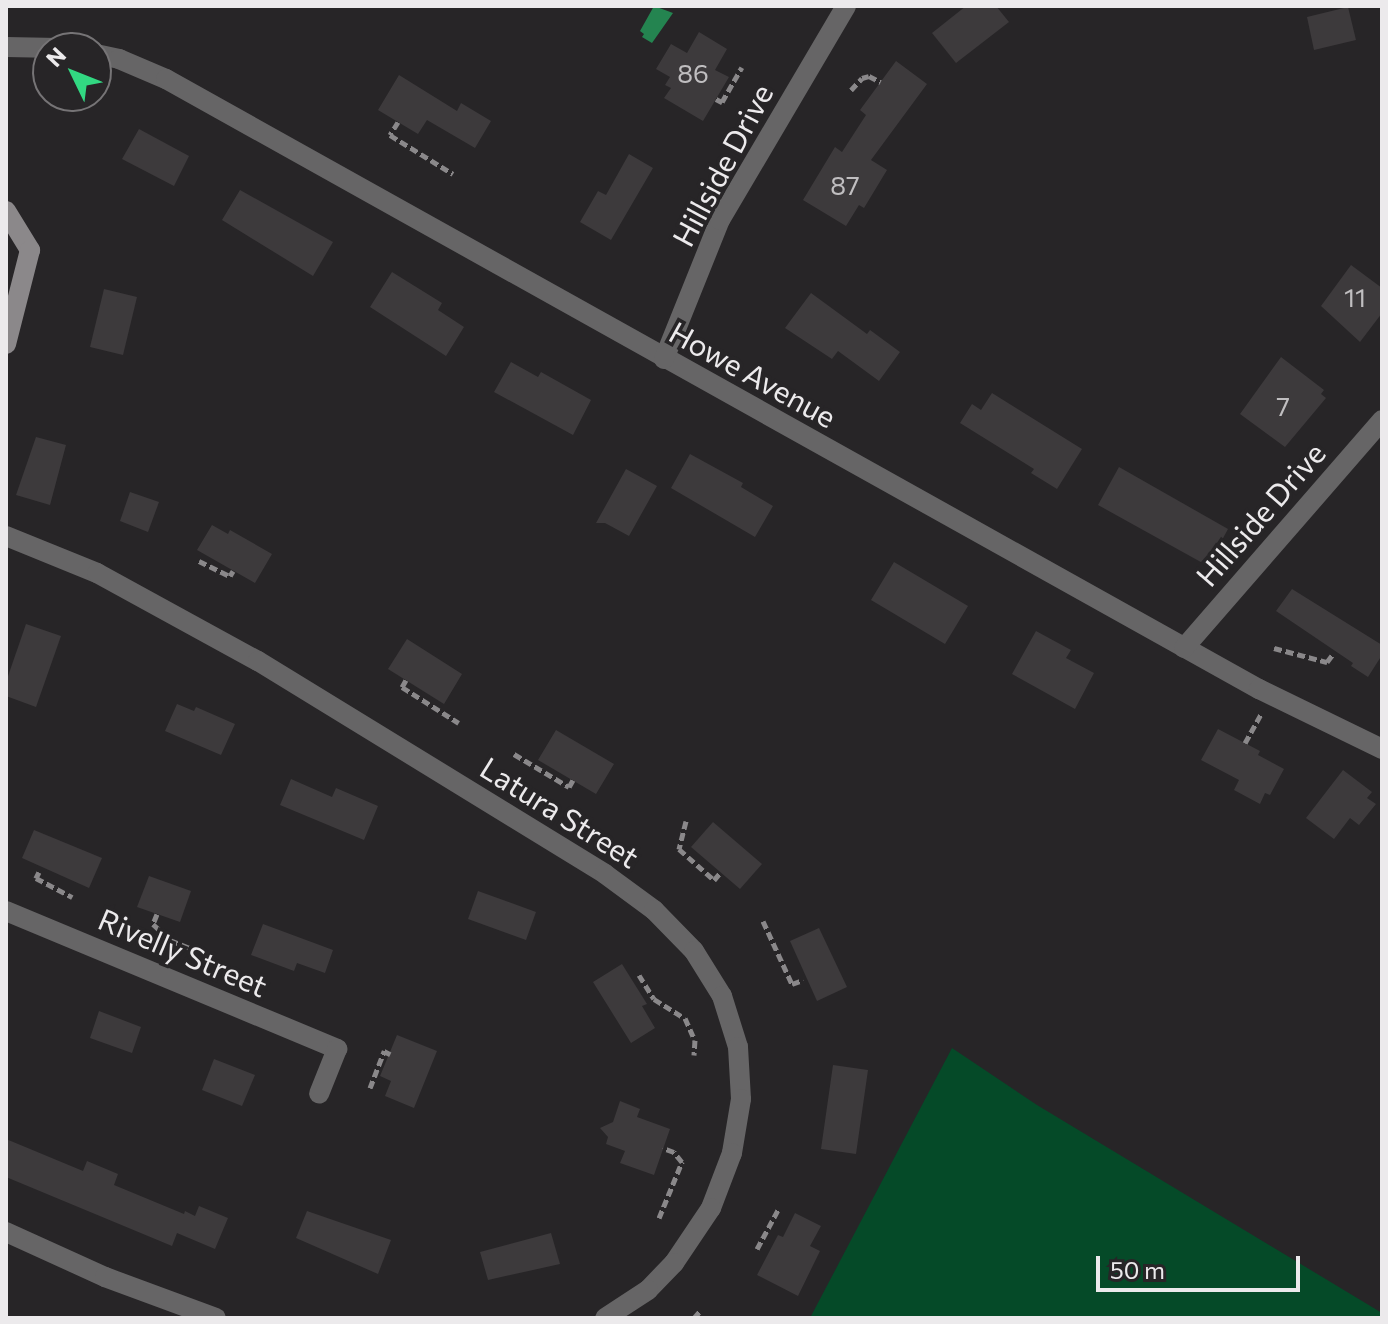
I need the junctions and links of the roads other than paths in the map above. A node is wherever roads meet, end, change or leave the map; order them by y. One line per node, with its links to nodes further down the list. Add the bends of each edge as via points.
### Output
1 (846, 6): 7 (street, Hillside Drive, via 720,220)
2 (6, 47): 3 (street)
3 (32, 48)
4 (112, 57): 7 (street, Howe Avenue, via 166,79)
5 (6, 211): 6 (street, via 30,250)
6 (6, 344)
7 (664, 359): 10 (street, Howe Avenue)
8 (1382, 420): 10 (street, Hillside Drive)
9 (6, 536): 16 (street, Latura Street, via 97,573 258,661 594,867 654,910 694,951 722,996 738,1047 741,1099 732,1153 711,1208 674,1263 648,1290)
10 (1184, 648): 11 (street, Howe Avenue)
11 (1382, 749)
12 (6, 911): 13 (street, Rivelly Street, via 337,1049)
13 (319, 1094)
14 (6, 1232): 15 (street, via 132,1288)
15 (216, 1318)
16 (605, 1318)

